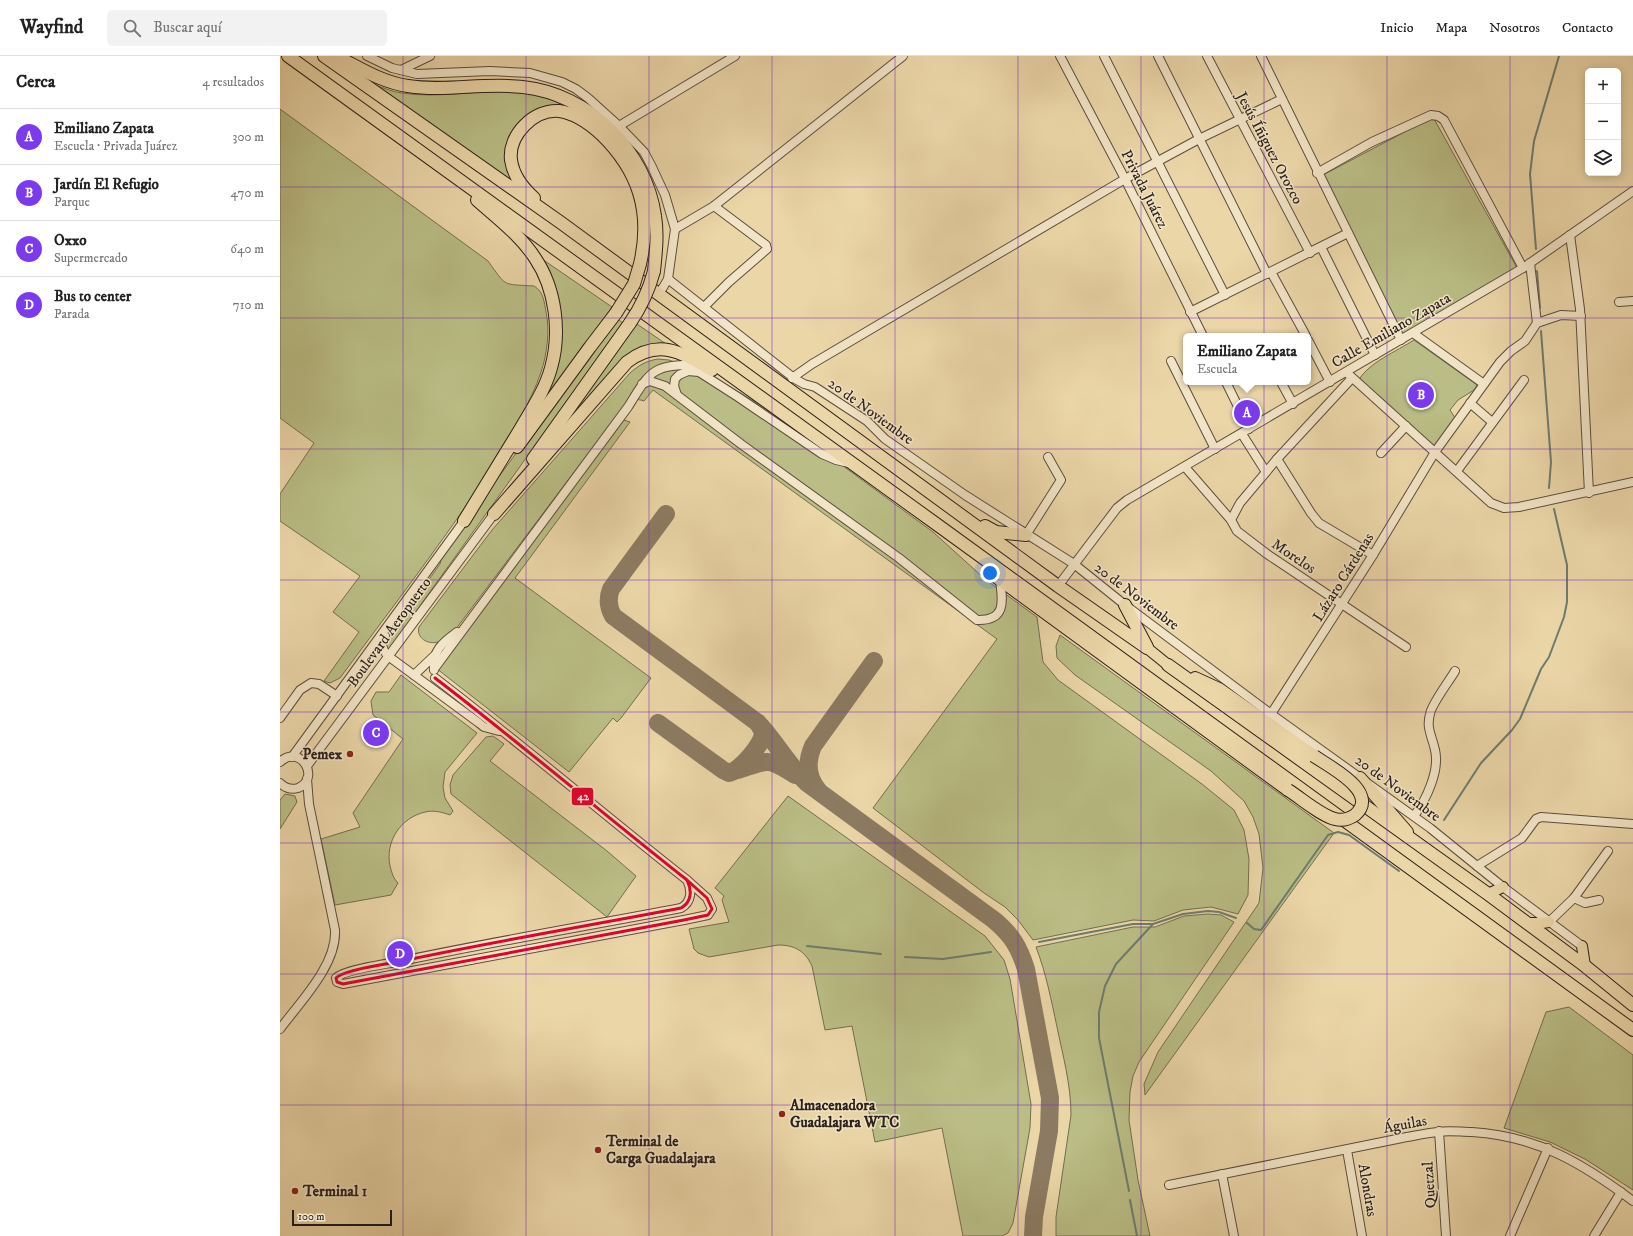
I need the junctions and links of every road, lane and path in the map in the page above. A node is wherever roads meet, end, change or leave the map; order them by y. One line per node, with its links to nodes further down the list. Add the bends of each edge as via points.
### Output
1 (288, 56): 18 (highway)
2 (324, 56): 24 (highway)
3 (367, 56): 13 (street)
4 (430, 56): 13 (street)
5 (735, 56): 16 (street)
6 (903, 56): 23 (street)
7 (1060, 56): 21 (street, Privada Juárez)
8 (1104, 56): 19 (street)
9 (1158, 56): 17 (street)
10 (1207, 56): 15 (street, Jesús Íñiguez Orozco)
11 (1260, 56): 14 (street)
12 (345, 58): 75 (highway, bridge, via 368,74 407,86 439,88 500,85 525,87 560,97 588,112 624,145 632,155 653,205 656,225 654,271 640,306)
13 (401, 70): 16 (street, via 417,74 490,71 530,73 547,77 576,89)
14 (1282, 99): 15 (street); 20 (street)
15 (1239, 120): 17 (street); 29 (street, Jesús Íñiguez Orozco)
16 (619, 126): 25 (street, via 644,152 652,166 665,195)
17 (1199, 139): 19 (street); 31 (street)
18 (406, 140): 58 (highway); 78 (highway, via 523,242 544,274 554,306 555,349 551,369 539,397)
19 (1158, 161): 21 (street); 34 (street)
20 (1317, 172): 26 (street); 30 (street, via 1372,142 1431,116 1438,116 1444,120)
21 (1126, 179): 38 (street, Privada Juárez); 50 (street)
22 (1633, 191): 27 (street, Calle Emiliano Zapata)
23 (714, 206): 25 (street); 37 (street, via 766,245 767,249)
24 (560, 222): 33 (highway); 78 (highway, bridge, via 526,190 519,181 511,160 515,139 521,130 537,116 558,111 575,115 591,126 614,147 630,170 639,190 644,214 644,243 640,264 634,284 616,313)
25 (675, 229): 32 (street)
26 (1348, 233): 28 (street); 44 (street)
27 (1570, 235): 30 (street, Calle Emiliano Zapata); 39 (street)
28 (1321, 247): 29 (street); 46 (street)
29 (1310, 253): 31 (street)
30 (1527, 266): 40 (street); 43 (street, Calle Emiliano Zapata)
31 (1269, 273): 34 (street); 42 (street)
32 (668, 279): 33 (street); 37 (street, 20 de Noviembre)
33 (658, 294): 76 (highway)
34 (1225, 295): 38 (street)
35 (1633, 301): 36 (street)
36 (1619, 302)
37 (704, 307): 50 (street, 20 de Noviembre)
38 (1190, 312): 41 (street, Privada Juárez)
39 (1581, 316): 40 (street, via 1561,316); 74 (street)
40 (1537, 323): 54 (street, Lázaro Cárdenas, via 1525,341 1500,362)
41 (1200, 333)
42 (1304, 333)
43 (1413, 333): 44 (street, Calle Emiliano Zapata); 54 (street)
44 (1401, 340): 46 (street, Calle Emiliano Zapata)
45 (1311, 346): 52 (street)
46 (1375, 355): 49 (street, Calle Emiliano Zapata)
47 (1171, 361): 64 (street)
48 (701, 364): 53 (street, via 672,365 657,369); 58 (highway); 75 (highway, via 670,350 646,350 635,356)
49 (1349, 375): 52 (street, Calle Emiliano Zapata); 62 (street); 68 (street)
50 (792, 378): 80 (street, 20 de Noviembre, via 815,387 867,421 885,439)
51 (1524, 380): 61 (street)
52 (1330, 382): 60 (street, Calle Emiliano Zapata)
53 (642, 384): 57 (street, via 656,382); 88 (street)
54 (1484, 384): 59 (street, Lázaro Cárdenas)
55 (1227, 385): 63 (street)
56 (1283, 385): 60 (street)
57 (677, 395): 69 (street, via 675,379 688,371 699,372 822,454); 84 (street, via 899,558 977,620 988,621 998,615 1003,603)
58 (763, 399): 69 (highway)
59 (1470, 403): 61 (street); 65 (street, Lázaro Cárdenas)
60 (1293, 404): 63 (street, Calle Emiliano Zapata)
61 (1492, 422): 72 (street)
62 (1406, 426): 65 (street); 66 (street)
63 (1246, 432): 64 (street, Calle Emiliano Zapata); 71 (street)
64 (1215, 449): 70 (street, Calle Emiliano Zapata)
65 (1435, 452): 72 (street); 82 (street, Lázaro Cárdenas)
66 (1380, 454)
67 (1048, 457): 80 (street, via 1061,480)
68 (1277, 459): 71 (street); 82 (street, via 1319,522)
69 (853, 464): 79 (highway)
70 (1185, 467): 77 (street, Morelos); 83 (street, Calle Emiliano Zapata, via 1117,508)
71 (1266, 472): 77 (street, via 1240,503)
72 (1457, 472): 74 (street, via 1491,503 1504,508)
73 (1633, 482): 74 (street)
74 (1589, 493)
75 (494, 514): 91 (street, Boulevard Aeropuerto)
76 (964, 517): 80 (highway, via 996,532); 85 (highway)
77 (1231, 520): 86 (street, Morelos, via 1237,531 1267,554)
78 (464, 521): 81 (street, Boulevard Aeropuerto)
79 (939, 526): 84 (highway); 125 (highway)
80 (1026, 534): 83 (street, 20 de Noviembre)
81 (440, 555): 91 (street, via 436,566 382,640 382,646); 99 (street, Boulevard Aeropuerto)
82 (1373, 555): 86 (street, Lázaro Cárdenas)
83 (1074, 564): 85 (street, Calle Emiliano Zapata); 87 (street, 20 de Noviembre)
84 (1000, 580): 93 (highway, bridge, via 1327,816 1336,820 1346,820 1357,812 1362,801 1352,782 1219,689)
85 (1058, 586): 90 (highway)
86 (1342, 604): 89 (street, Morelos); 100 (street, Lázaro Cárdenas)
87 (1125, 605): 90 (highway); 100 (street, 20 de Noviembre)
88 (466, 626): 92 (street, via 442,645); 94 (street)
89 (1406, 647)
90 (1147, 648): 93 (main road)
91 (388, 656): 96 (street); 105 (street, Boulevard Aeropuerto)
92 (434, 656): 94 (street); 96 (street)
93 (1168, 665): 111 (highway)
94 (434, 669): 97 (street)
95 (1455, 671): 109 (street, via 1430,712 1428,731 1436,751 1434,776 1425,802)
96 (414, 675): 98 (street)
97 (435, 678): 98 (street); 102 (street)
98 (434, 691): 102 (street, via 484,727)
99 (337, 696): 101 (street, via 319,684 311,683 300,690); 103 (street, Boulevard Aeropuerto)
100 (1271, 714): 106 (street, 20 de Noviembre)
101 (280, 718)
102 (502, 732): 114 (street)
103 (292, 757): 104 (street); 105 (street, via 301,760)
104 (280, 762)
105 (307, 766): 107 (street)
106 (1360, 778): 109 (street, 20 de Noviembre); 111 (highway)
107 (307, 779): 108 (street, via 296,788 287,788); 124 (street, via 309,804 336,940 334,950 321,974)
108 (280, 783)
109 (1414, 816): 113 (street, 20 de Noviembre)
110 (1633, 824): 113 (street, via 1541,817 1536,819 1522,838)
111 (1423, 849): 116 (highway)
112 (1608, 851): 117 (street)
113 (1477, 866): 115 (street, 20 de Noviembre)
114 (687, 880): 114 (street, via 690,898 682,908 411,959 340,974 336,980 343,984 708,915 712,909 707,898)
115 (1503, 887): 116 (main road); 119 (street, 20 de Noviembre)
116 (1488, 894): 120 (highway)
117 (1574, 898): 118 (street, via 1585,903); 119 (street)
118 (1599, 900)
119 (1549, 922): 120 (main road); 121 (street, 20 de Noviembre)
120 (1526, 923): 122 (highway)
121 (1582, 946): 122 (main road)
122 (1585, 966): 123 (highway)
123 (1633, 1005)
124 (282, 1025): 126 (street)
125 (1633, 1030)
126 (280, 1032)
127 (1439, 1132): 128 (street, Águilas, via 1493,1134); 129 (street, Águilas); 136 (street, Quetzal)
128 (1548, 1148): 132 (street, Águilas, via 1580,1164); 137 (street)
129 (1347, 1150): 130 (street, Águilas); 135 (street, Alondras)
130 (1222, 1174): 131 (street, Águilas); 134 (street)
131 (1169, 1185)
132 (1621, 1192): 133 (street, Águilas); 138 (street)
133 (1633, 1201)
134 (1234, 1236)
135 (1362, 1236)
136 (1446, 1236)
137 (1510, 1236)
138 (1594, 1236)

